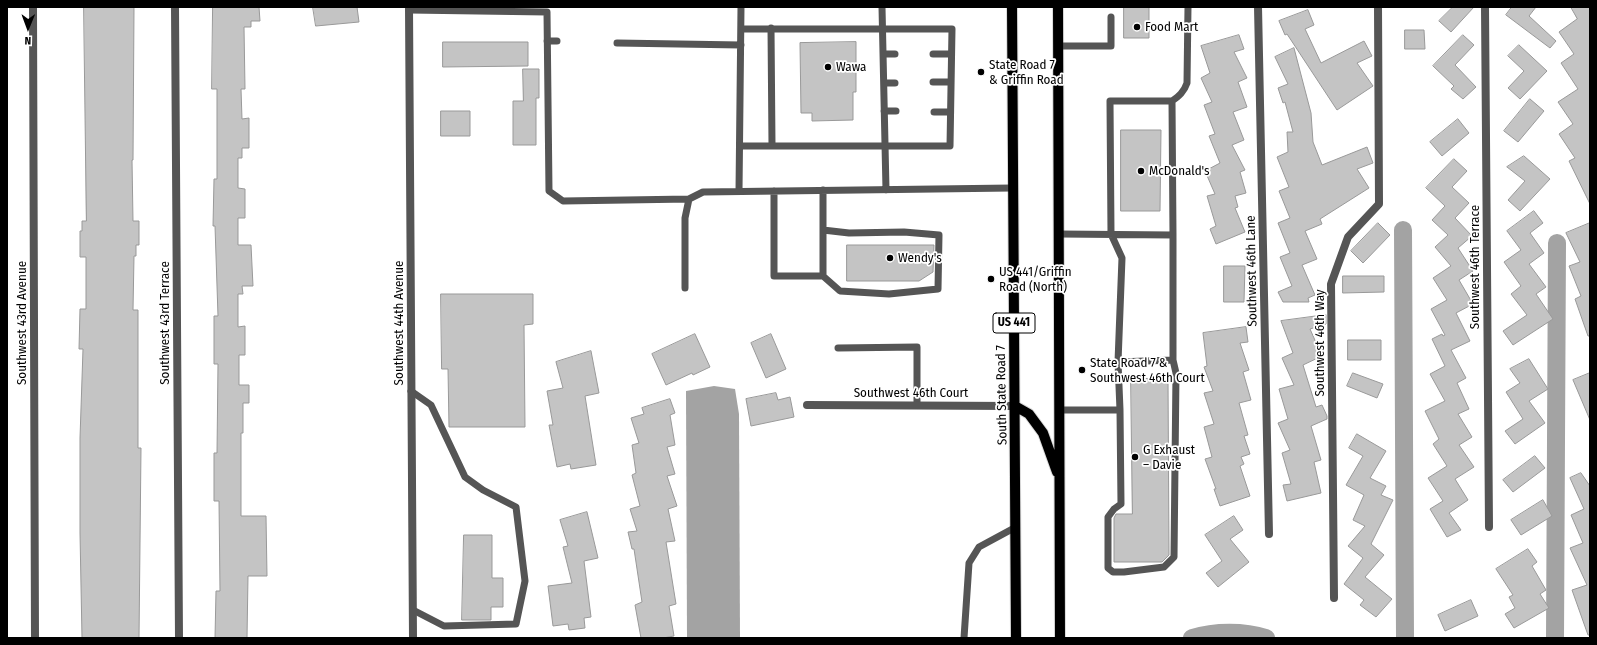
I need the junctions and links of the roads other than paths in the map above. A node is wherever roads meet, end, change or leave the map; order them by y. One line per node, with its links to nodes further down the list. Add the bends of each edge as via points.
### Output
1 (33, 7): 64 (street, Southwest 43rd Avenue)
2 (175, 7): 65 (street, Southwest 43rd Terrace)
3 (741, 7): 14 (lane)
4 (882, 7): 15 (lane)
5 (1012, 7): 37 (main road, South State Road 7 / US 441)
6 (1058, 7): 20 (main road)
7 (1188, 7): 29 (lane, via 1187,83 1181,94)
8 (1258, 7): 61 (street, Southwest 46th Lane)
9 (1378, 7): 62 (street, Southwest 46th Way, via 1379,204 1348,237 1331,284)
10 (1485, 7): 60 (street, Southwest 46th Terrace)
11 (409, 9): 16 (lane, via 547,12); 52 (street, Southwest 44th Avenue)
12 (1111, 17): 20 (lane, via 1111,46)
13 (771, 28): 14 (lane); 15 (lane); 34 (lane)
14 (741, 29): 19 (lane)
15 (882, 29): 21 (lane); 24 (lane, via 952,29)
16 (547, 41): 17 (lane); 42 (lane, via 550,190 563,201)
17 (557, 41)
18 (617, 43): 19 (lane)
19 (741, 45): 36 (lane)
20 (1058, 46): 44 (main road)
21 (882, 54): 22 (lane); 28 (lane)
22 (895, 54)
23 (933, 54): 24 (lane)
24 (951, 54): 27 (lane)
25 (895, 82): 28 (lane)
26 (933, 82): 27 (lane)
27 (951, 82): 33 (lane)
28 (884, 83): 30 (lane)
29 (1172, 101): 45 (lane, via 1110,101); 46 (lane)
30 (884, 111): 31 (lane); 35 (lane)
31 (896, 111)
32 (934, 112): 33 (lane)
33 (950, 112): 35 (lane, via 950,146)
34 (772, 145): 35 (lane); 36 (lane)
35 (885, 145): 39 (lane)
36 (740, 146): 40 (lane)
37 (1012, 188): 39 (lane); 55 (main road, South State Road 7 / US 441)
38 (823, 190): 39 (lane); 41 (lane); 43 (lane)
39 (886, 190)
40 (739, 191): 41 (lane); 42 (lane, via 703,192)
41 (774, 191): 47 (lane, via 774,276)
42 (689, 199): 48 (lane, via 685,218)
43 (823, 230): 47 (lane); 47 (lane, via 939,235 938,288 889,294 840,291)
44 (1059, 234): 45 (lane); 56 (main road)
45 (1111, 234): 46 (lane); 51 (lane, via 1122,258)
46 (1174, 235): 50 (lane)
47 (823, 276)
48 (685, 288)
49 (838, 348): 54 (lane, via 916,347)
50 (1173, 360): 51 (lane); 57 (lane, via 1176,373 1174,557 1164,566 1114,572 1108,568 1108,517 1114,508 1122,504)
51 (1118, 362): 57 (lane)
52 (411, 391): 63 (street, Southwest 44th Avenue); 63 (lane, via 431,405 465,477 483,490 516,507 525,581 516,624 444,626)
53 (807, 405): 54 (street, Southwest 46th Court)
54 (918, 405): 55 (street, Southwest 46th Court)
55 (1015, 406): 58 (main road, via 1029,414 1043,433); 59 (main road, South State Road 7 / US 441)
56 (1060, 410): 57 (lane); 58 (main road)
57 (1120, 410)
58 (1060, 479): 69 (main road)
59 (1016, 527): 67 (lane, via 979,548 969,563); 68 (main road, South State Road 7 / US 441)
60 (1489, 527)
61 (1269, 534)
62 (1334, 598)
63 (413, 610): 66 (street, Southwest 44th Avenue)
64 (35, 638)
65 (179, 638)
66 (413, 638)
67 (964, 638)
68 (1016, 638)
69 (1060, 638)

